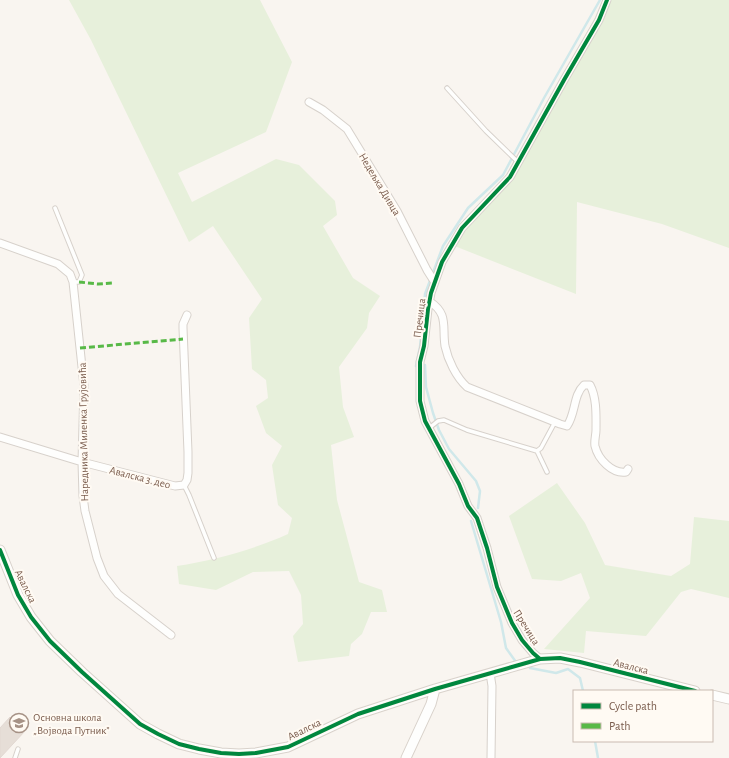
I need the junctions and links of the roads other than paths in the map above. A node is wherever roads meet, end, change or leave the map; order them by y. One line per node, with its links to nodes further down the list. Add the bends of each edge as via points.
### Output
1 (607, 0): 4 (street, Пречица, via 599,20)
2 (447, 88): 4 (lane, via 486,131)
3 (309, 102): 7 (street, Недељка Дивца, via 347,129 397,211)
4 (518, 161): 7 (street, Пречица, via 510,177 462,228)
5 (55, 208): 8 (lane, via 82,275 79,282)
6 (0, 243): 8 (street, via 58,264 70,274)
7 (434, 281): 9 (street, Пречица)
8 (73, 282): 15 (street, Наредника Миленка Грујовића, via 84,386)
9 (429, 302): 11 (street, via 437,306 443,316 445,345 460,381 467,387); 12 (street, Пречица, via 420,362 420,401 422,413)
10 (187, 315): 18 (street, Авалска 3. део, via 182,328 188,466)
11 (555, 422): 14 (lane); 16 (street, via 567,426 572,419 579,389 584,385 590,385 594,392 595,446 602,459 613,470 626,472)
12 (431, 427): 14 (lane, via 444,420 467,430); 22 (street, Пречица, via 468,506 477,518 497,587 512,623 522,640)
13 (0, 437): 15 (street, Авалска 3. део)
14 (537, 451): 17 (lane)
15 (82, 462): 18 (street, Авалска 3. део, via 175,486); 21 (street, Наредника Миленка Грујовића, via 85,510 104,576 118,594)
16 (628, 469)
17 (547, 472)
18 (184, 485): 20 (lane)
19 (0, 550): 24 (street, Авалска, via 18,595 50,641 140,724 179,744 221,753 271,751 288,746 358,714)
20 (214, 558)
21 (171, 635)
22 (540, 659): 23 (street, Авалска); 25 (street, Авалска, via 560,658 580,662)
23 (490, 673): 24 (street, Авалска); 31 (street)
24 (435, 690): 30 (street)
25 (691, 690)
26 (713, 695): 27 (street)
27 (729, 699)
28 (18, 749): 29 (lane)
29 (16, 758)
30 (406, 758)
31 (490, 758)

